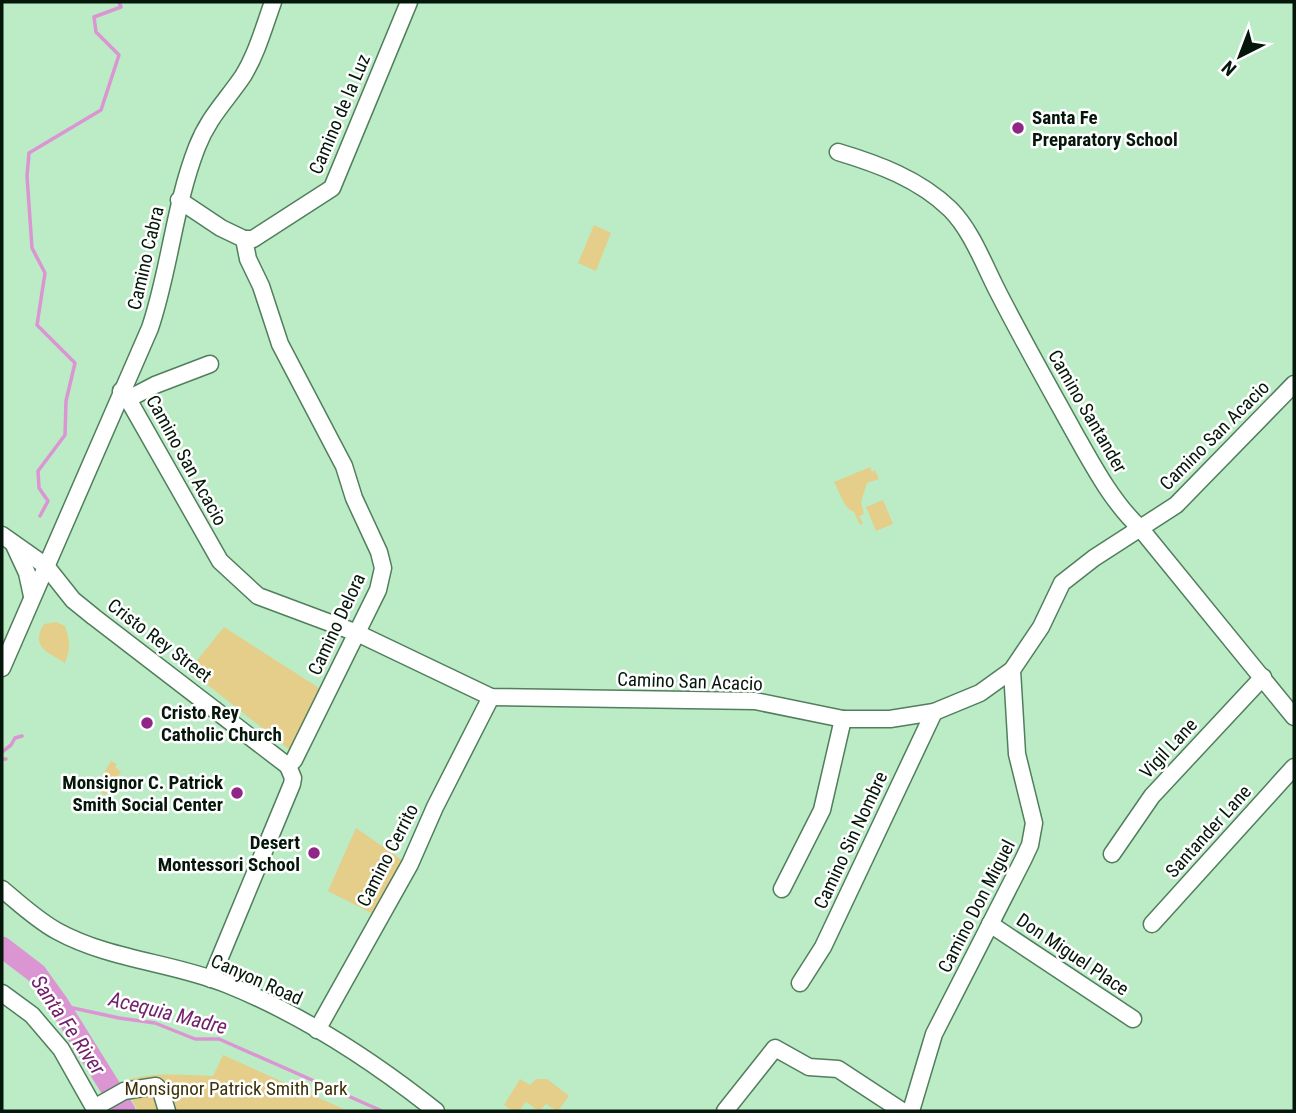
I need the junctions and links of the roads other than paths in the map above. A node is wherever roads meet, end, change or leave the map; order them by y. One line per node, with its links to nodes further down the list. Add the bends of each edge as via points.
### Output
1 (273, 2): 4 (street, Camino Cabra, via 242,78 220,103 197,146)
2 (409, 2): 5 (street, Camino de la Luz, via 332,188 253,239)
3 (838, 152): 9 (street, Camino Santander, via 921,186 952,212 1083,448 1128,517)
4 (179, 200): 5 (street); 8 (street, Camino Cabra, via 162,292)
5 (244, 239): 13 (street, Camino Delora, via 280,344 344,466 382,562 378,590)
6 (210, 364): 8 (street)
7 (1294, 384): 9 (street, Camino San Acacio, via 1175,505)
8 (125, 395): 11 (street, Camino Cabra); 13 (street, Camino San Acacio, via 220,561 258,596)
9 (1140, 527): 15 (street, Camino San Acacio, via 1062,583 1041,627); 16 (street, Camino Santander)
10 (7, 539): 11 (street); 12 (street, via 27,573)
11 (46, 566): 12 (street); 21 (street, Cristo Rey Street, via 73,600)
12 (32, 596): 14 (street)
13 (357, 633): 17 (street, Camino San Acacio); 21 (street, Camino Delora)
14 (2, 668)
15 (1012, 670): 18 (street, Camino San Acacio, via 980,693); 26 (street, Camino Don Miguel, via 1017,754 1034,832)
16 (1263, 677): 19 (street, Camino Santander); 23 (street, Vigil Lane, via 1152,796)
17 (491, 697): 20 (street, Camino San Acacio, via 755,702); 32 (street, Camino Cerrito, via 410,864)
18 (934, 712): 20 (street, Camino San Acacio, via 890,719); 29 (street, Camino Sin Nombre, via 822,947)
19 (1294, 717)
20 (843, 719): 24 (street, via 822,810)
21 (288, 766): 28 (street, Camino Delora, via 292,784)
22 (1294, 767): 27 (street, Santander Lane)
23 (1112, 854)
24 (782, 889)
25 (4, 891): 28 (street, Canyon Road, via 36,917 76,939)
26 (990, 924): 31 (street, Don Miguel Place); 38 (street, Camino Don Miguel, via 934,1034)
27 (1152, 924)
28 (211, 979): 32 (street, Canyon Road)
29 (800, 983)
30 (2, 993): 33 (street, via 32,1016 61,1049)
31 (1133, 1019)
32 (317, 1030): 35 (street, Canyon Road)
33 (97, 1108): 34 (street, via 124,1091 156,1086)
34 (167, 1111)
35 (436, 1111)
36 (725, 1111): 37 (street, via 775,1048 809,1066 838,1069)
37 (902, 1111)
38 (911, 1111)

